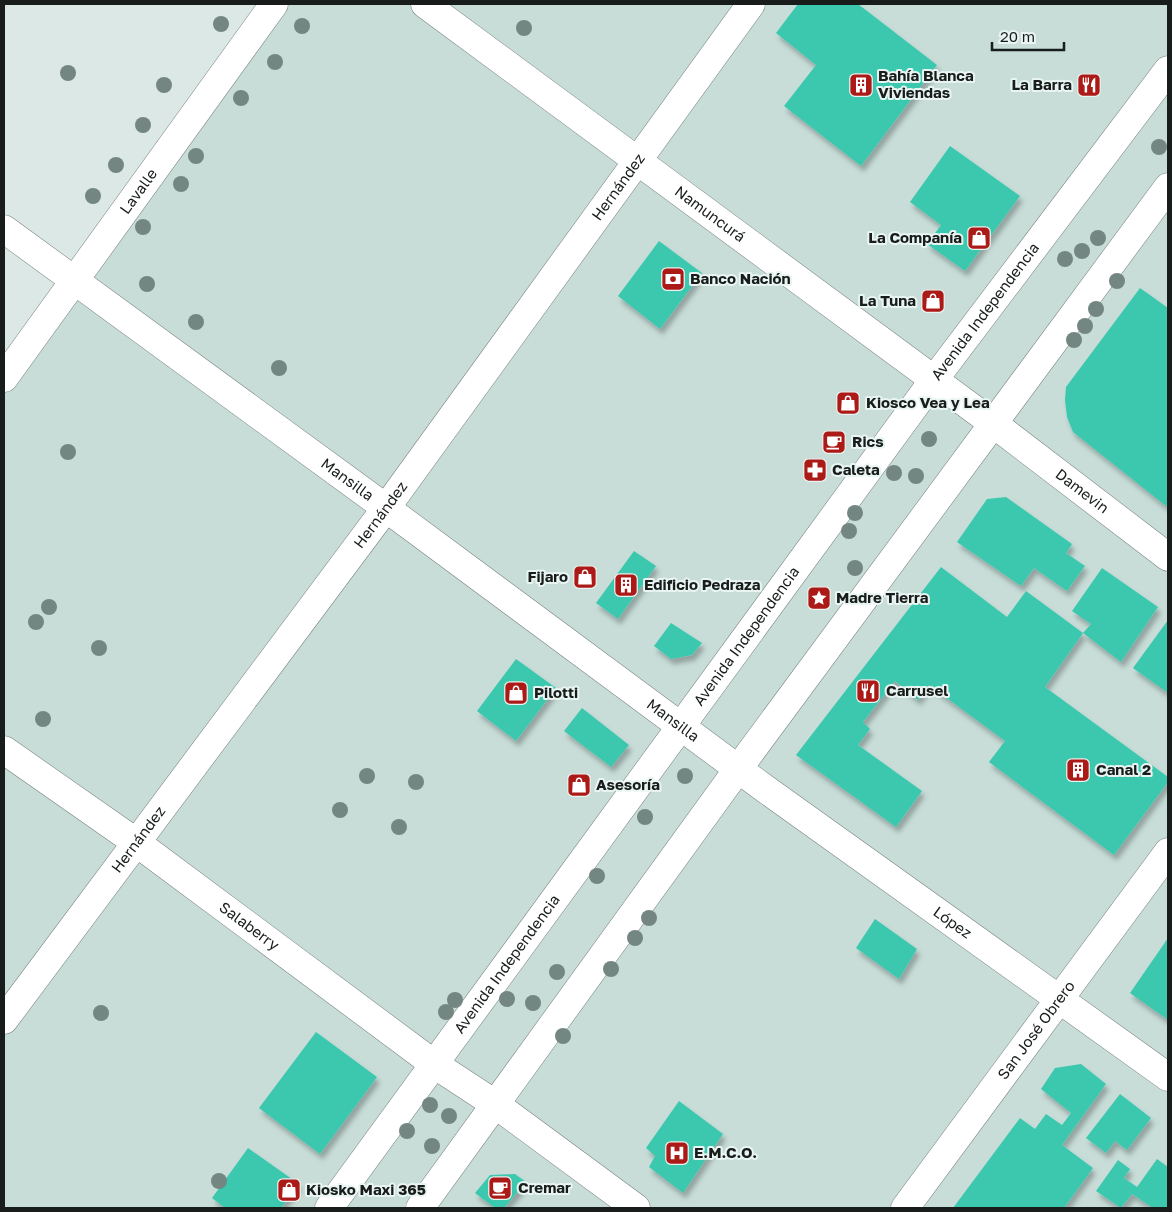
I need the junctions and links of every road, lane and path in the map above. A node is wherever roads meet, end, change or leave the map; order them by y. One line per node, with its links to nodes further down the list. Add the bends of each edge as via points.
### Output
1 (274, 4): 8 (street, Lavalle)
2 (425, 4): 5 (street, Namuncurá)
3 (751, 4): 5 (street, Hernández)
4 (1168, 70): 10 (street, Avenida Independencia)
5 (638, 161): 10 (street, Namuncurá); 12 (street, Hernández)
6 (1168, 187): 11 (street)
7 (4, 229): 8 (street, Mansilla)
8 (74, 281): 9 (street, Lavalle); 12 (street, Mansilla)
9 (4, 378)
10 (933, 381): 11 (street, Namuncurá); 14 (street, Avenida Independencia)
11 (994, 424): 13 (street, Damevin); 16 (street)
12 (386, 508): 14 (street, Mansilla); 17 (street, Hernández)
13 (1168, 557)
14 (683, 727): 16 (street, Mansilla); 21 (street, Avenida Independencia)
15 (4, 750): 17 (street, Salaberry)
16 (738, 768): 19 (street, López); 23 (street)
17 (137, 843): 20 (street, Hernández); 21 (street, Salaberry)
18 (1168, 852): 19 (street, San José Obrero)
19 (1061, 1000): 22 (street, López); 27 (street, San José Obrero)
20 (4, 1020)
21 (434, 1064): 23 (street, Salaberry); 24 (street, Avenida Independencia)
22 (1168, 1077)
23 (495, 1104): 25 (street); 26 (street, Salaberry)
24 (329, 1208)
25 (420, 1208)
26 (636, 1208)
27 (905, 1208)

